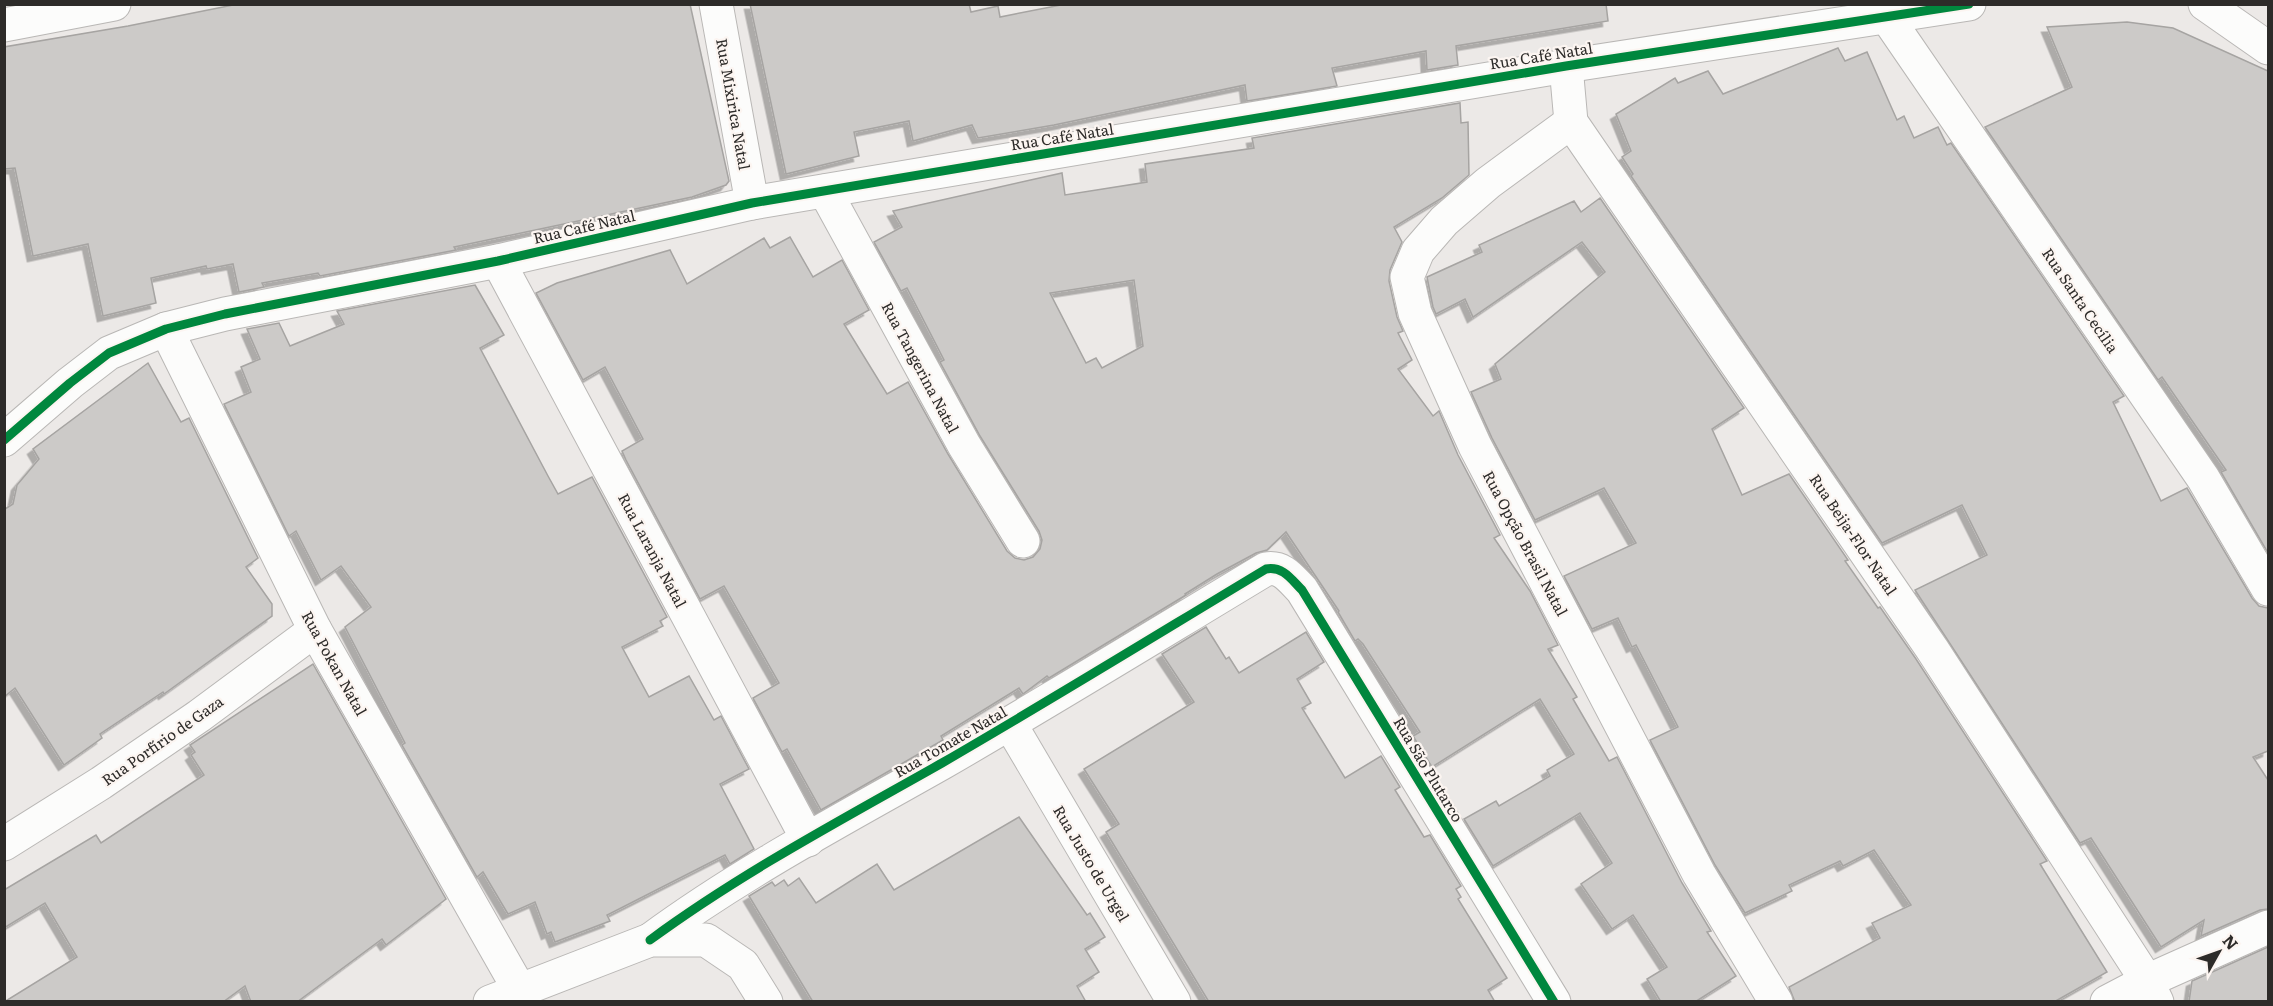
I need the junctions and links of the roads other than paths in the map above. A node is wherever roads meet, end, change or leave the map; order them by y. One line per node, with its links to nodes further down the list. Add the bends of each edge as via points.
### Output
1 (114, 4): 6 (street)
2 (717, 4): 11 (street, Rua Mixirica Natal)
3 (1970, 4): 5 (street, Rua Café Natal)
4 (2205, 4): 7 (street)
5 (1886, 16): 8 (street, Rua Café Natal); 17 (street, Rua Santa Cecília, via 2203,478)
6 (4, 25)
7 (2268, 48)
8 (1566, 66): 9 (street); 10 (street, Rua Café Natal)
9 (1570, 122): 24 (street, Rua Beija-Flor Natal, via 1932,649); 29 (street, Rua Opção Brasil Natal, via 1488,183 1444,221 1418,251 1407,277 1415,313 1485,466 1699,874)
10 (825, 190): 11 (street, Rua Café Natal); 15 (street, Rua Tangerina Natal, via 964,445)
11 (752, 203): 12 (street, Rua Café Natal)
12 (498, 261): 13 (street, Rua Café Natal); 20 (street, Rua Laranja Natal)
13 (166, 329): 14 (street, Rua Café Natal, via 110,353); 18 (street, Rua Pokan Natal)
14 (4, 440)
15 (1023, 541)
16 (1266, 569): 19 (street, Rua Tomate Natal); 28 (street, Rua São Plutarco, via 1286,573 1302,590)
17 (2268, 589)
18 (315, 630): 21 (street, Rua Porfírio de Gaza, via 199,716); 25 (street, Rua Pokan Natal)
19 (1010, 724): 20 (street, Rua Tomate Natal); 27 (street, Rua Justo de Urgel)
20 (808, 840): 23 (street, Rua Tomate Natal, via 689,911)
21 (4, 843)
22 (2268, 927): 24 (street)
23 (650, 940): 25 (street); 26 (street, via 706,940 743,965)
24 (2152, 991): 30 (street)
25 (504, 996)
26 (766, 1002)
27 (1174, 1002)
28 (1554, 1002)
29 (1776, 1002)
30 (2107, 1002)

